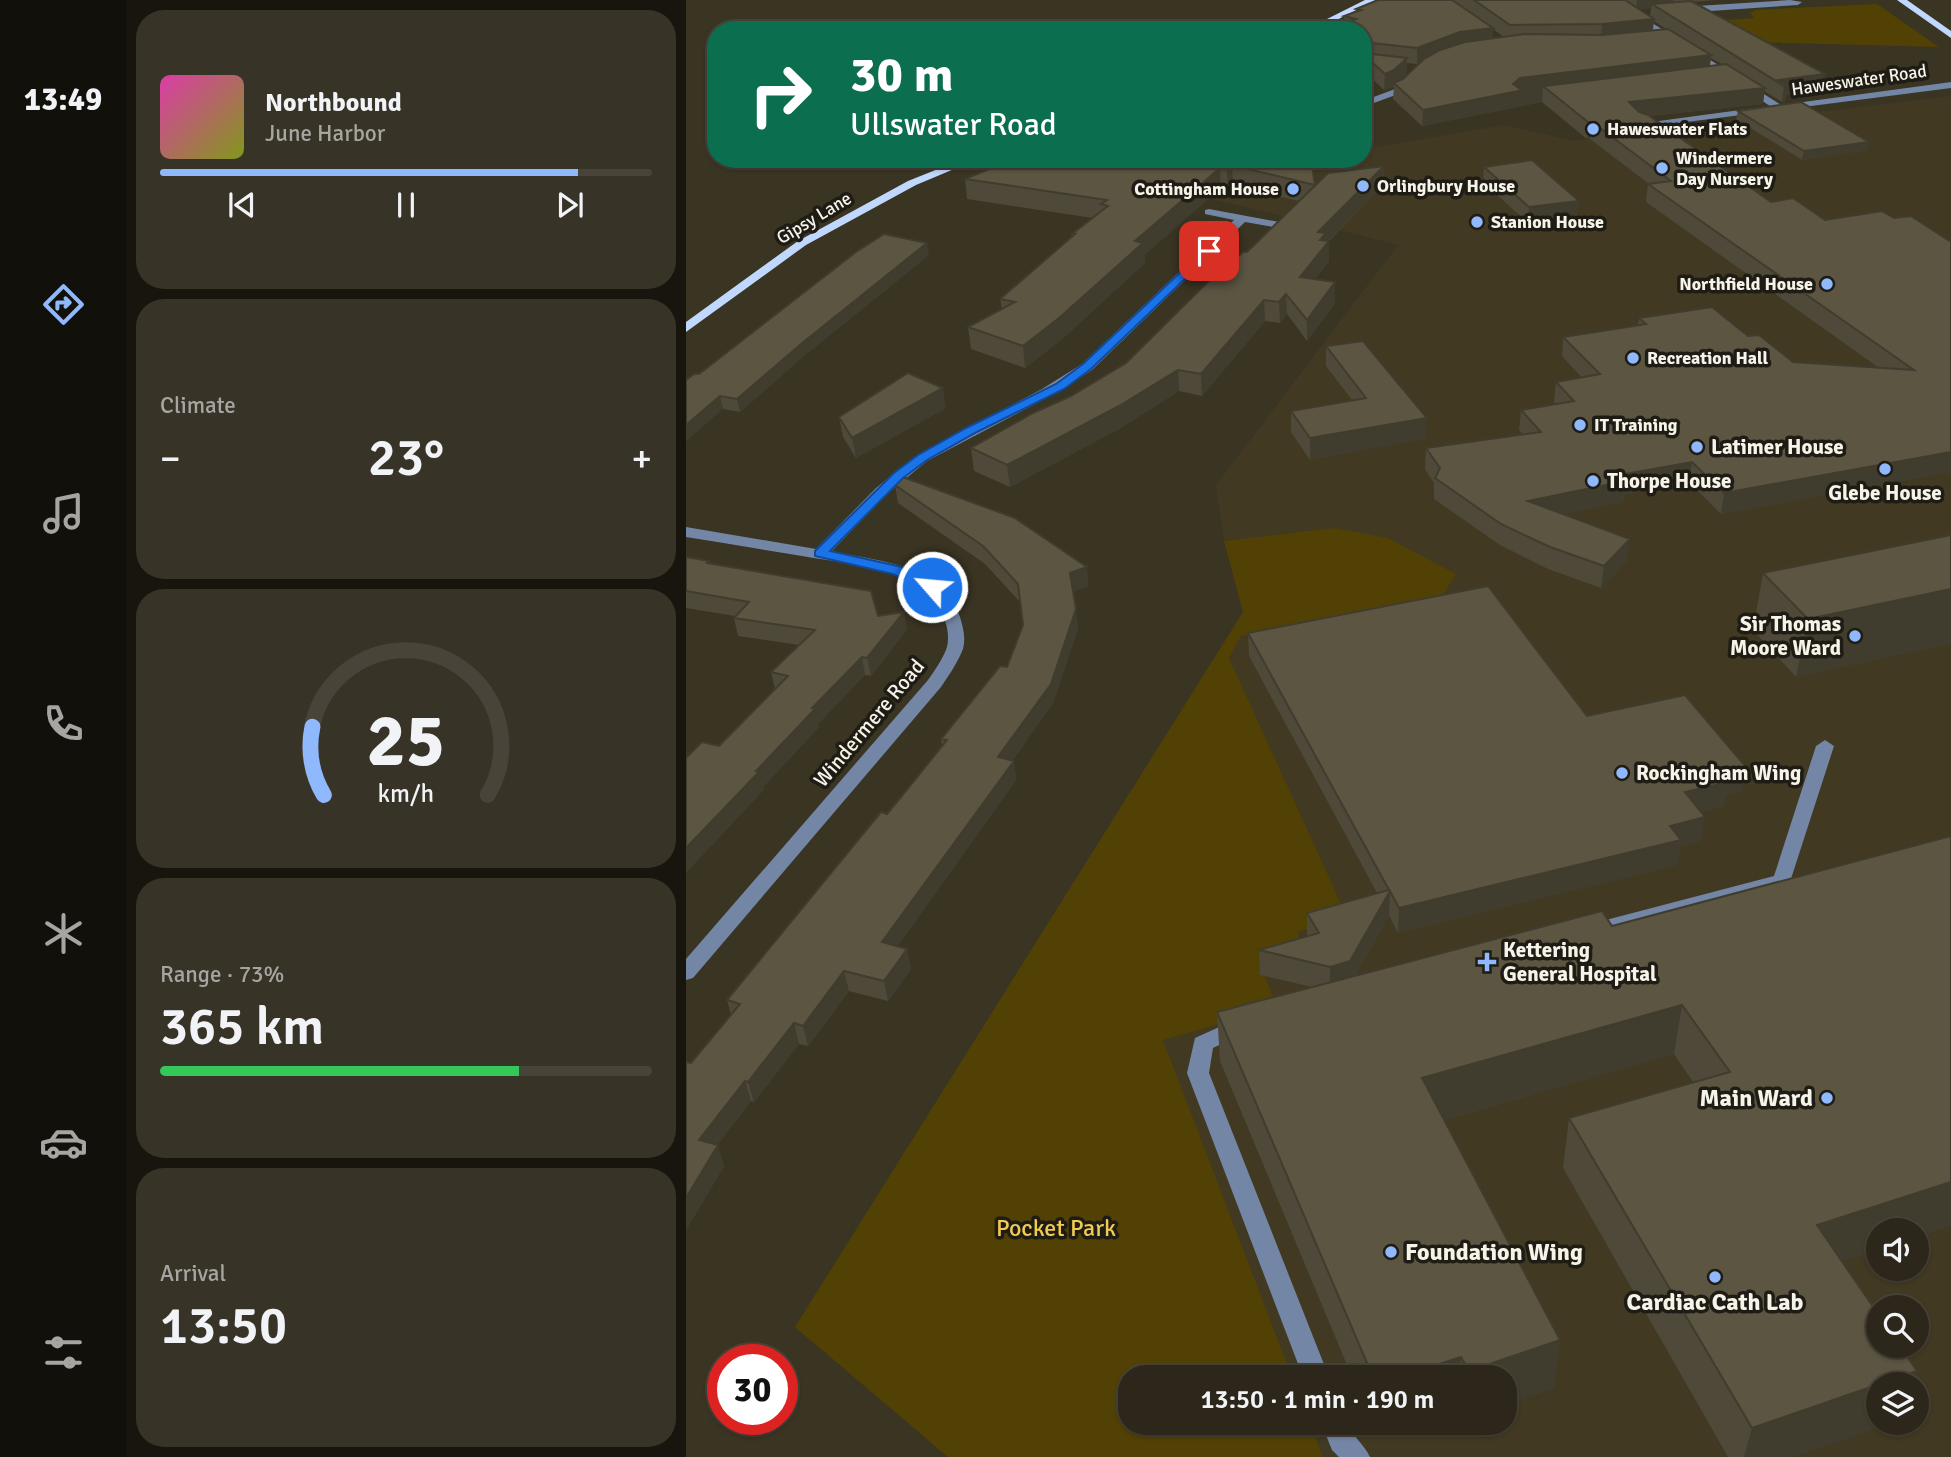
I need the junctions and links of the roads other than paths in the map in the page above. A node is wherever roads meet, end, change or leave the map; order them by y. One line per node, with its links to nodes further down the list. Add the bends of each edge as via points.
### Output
1 (1372, 0): 11 (main road)
2 (1610, 0): 8 (street, Haweswater Road)
3 (1901, 0): 10 (main road)
4 (1798, 2): 5 (street)
5 (1726, 7): 6 (street); 9 (street)
6 (1665, 12)
7 (1654, 13): 8 (street)
8 (1632, 15): 14 (street, Haweswater Road)
9 (1737, 16)
10 (1930, 19): 12 (main road); 13 (main road)
11 (1328, 21)
12 (1951, 28)
13 (1951, 35)
14 (1667, 38): 15 (street); 17 (street, Haweswater Road)
15 (1651, 40)
16 (1408, 69): 20 (street, via 1419,70 1398,91)
17 (1725, 74): 18 (street); 21 (street, Haweswater Road)
18 (1705, 76)
19 (1948, 84): 21 (street, Haweswater Road)
20 (1372, 101)
21 (1781, 109): 22 (street, Haweswater Road)
22 (1644, 126)
23 (950, 168): 27 (main road, Gipsy Lane, via 912,183 802,243)
24 (1209, 212): 25 (street)
25 (1243, 218): 26 (street); 29 (street, via 1087,367 1060,386 923,457)
26 (1279, 225)
27 (686, 328)
28 (686, 532): 29 (street, Windermere Road)
29 (820, 554): 32 (street, Windermere Road, via 897,570 932,587 953,614 955,647 935,683)
30 (1825, 746): 31 (street, via 1782,880)
31 (1564, 938)
32 (686, 973)
33 (1258, 1021): 34 (street, via 1232,1028 1203,1044 1198,1073)
34 (1311, 1365)
35 (1339, 1435): 36 (street)
36 (1357, 1457)

